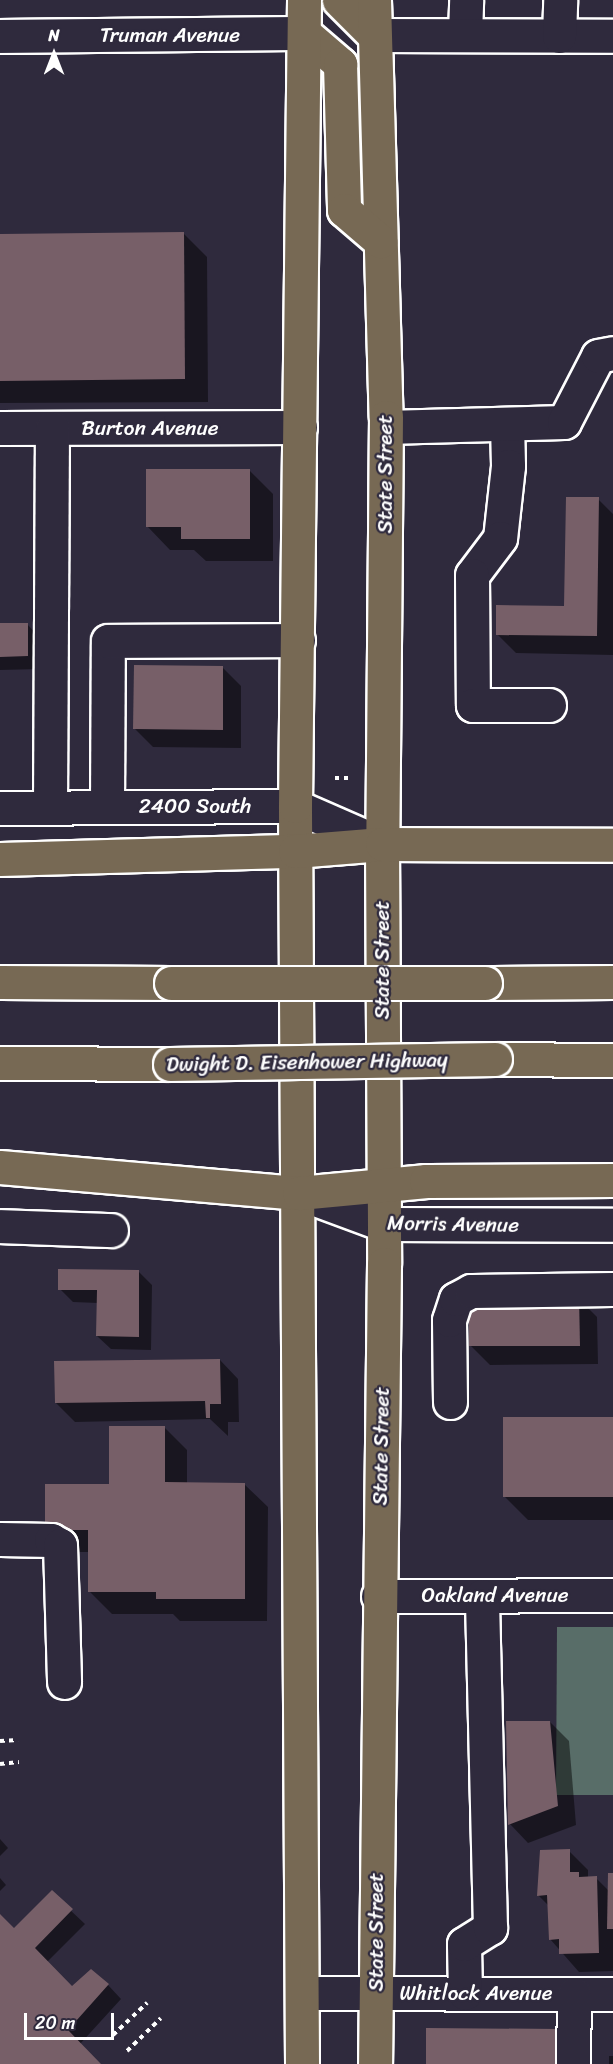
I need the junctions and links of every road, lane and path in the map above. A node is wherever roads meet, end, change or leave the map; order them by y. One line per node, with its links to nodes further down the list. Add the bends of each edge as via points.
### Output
1 (304, 0): 6 (main road)
2 (339, 0): 8 (main road)
3 (374, 0): 8 (main road, State Street)
4 (466, 0): 7 (street)
5 (560, 0): 10 (street)
6 (304, 33): 9 (street, Truman Avenue); 12 (main road, via 340,64 344,210); 15 (main road)
7 (465, 34): 8 (street); 10 (street)
8 (374, 35): 12 (main road, State Street)
9 (0, 36)
10 (559, 36): 11 (street)
11 (613, 36)
12 (380, 241): 16 (main road, State Street)
13 (613, 353): 14 (street, via 598,356 564,422)
14 (507, 424): 16 (street); 20 (street, via 508,466 500,537 472,575 473,705)
15 (300, 427): 18 (street, Burton Avenue); 19 (main road)
16 (386, 427): 27 (main road, State Street)
17 (0, 428): 18 (street, Burton Avenue)
18 (52, 428): 25 (street)
19 (298, 640): 23 (street, via 108,641); 24 (main road)
20 (549, 705)
21 (335, 778): 22 (path)
22 (352, 778)
23 (107, 806): 24 (street, 2400 South); 25 (street, 2400 South)
24 (295, 806): 27 (street, 2400 South); 29 (main road)
25 (50, 807): 26 (street, 2400 South)
26 (0, 808)
27 (382, 844): 28 (main road); 29 (main road); 37 (main road, State Street)
28 (613, 845)
29 (295, 851): 30 (main road); 38 (main road)
30 (0, 859)
31 (7, 980): 32 (main road, bridge)
32 (613, 982)
33 (613, 1060): 34 (main road, Dwight D. Eisenhower Highway, bridge)
34 (0, 1063)
35 (0, 1167): 38 (main road)
36 (613, 1180): 37 (main road, via 426,1181)
37 (382, 1185): 38 (main road); 39 (main road, State Street)
38 (299, 1193): 39 (street, Morris Avenue); 54 (main road)
39 (383, 1224): 40 (street, Morris Avenue); 47 (main road, State Street)
40 (613, 1225)
41 (0, 1226): 42 (street)
42 (111, 1230)
43 (613, 1289): 44 (street, via 471,1291 456,1299 449,1320)
44 (450, 1402)
45 (0, 1539): 49 (street, via 51,1540 60,1545)
46 (613, 1595): 48 (street, Oakland Avenue)
47 (378, 1596): 48 (street, Oakland Avenue); 55 (main road, State Street)
48 (482, 1596): 56 (street, via 489,1928 464,1944)
49 (64, 1682)
50 (18, 1740): 51 (path)
51 (0, 1741)
52 (19, 1762): 53 (path)
53 (0, 1764)
54 (302, 1993): 55 (street, Whitlock Avenue); 63 (main road)
55 (375, 1993): 56 (street, Whitlock Avenue); 64 (main road, State Street)
56 (465, 1993): 57 (street, Whitlock Avenue)
57 (574, 1994): 58 (street, Whitlock Avenue); 65 (street)
58 (613, 1994)
59 (147, 2003): 61 (path)
60 (161, 2018): 62 (path)
61 (113, 2036)
62 (127, 2051)
63 (302, 2064)
64 (375, 2064)
65 (573, 2064)

